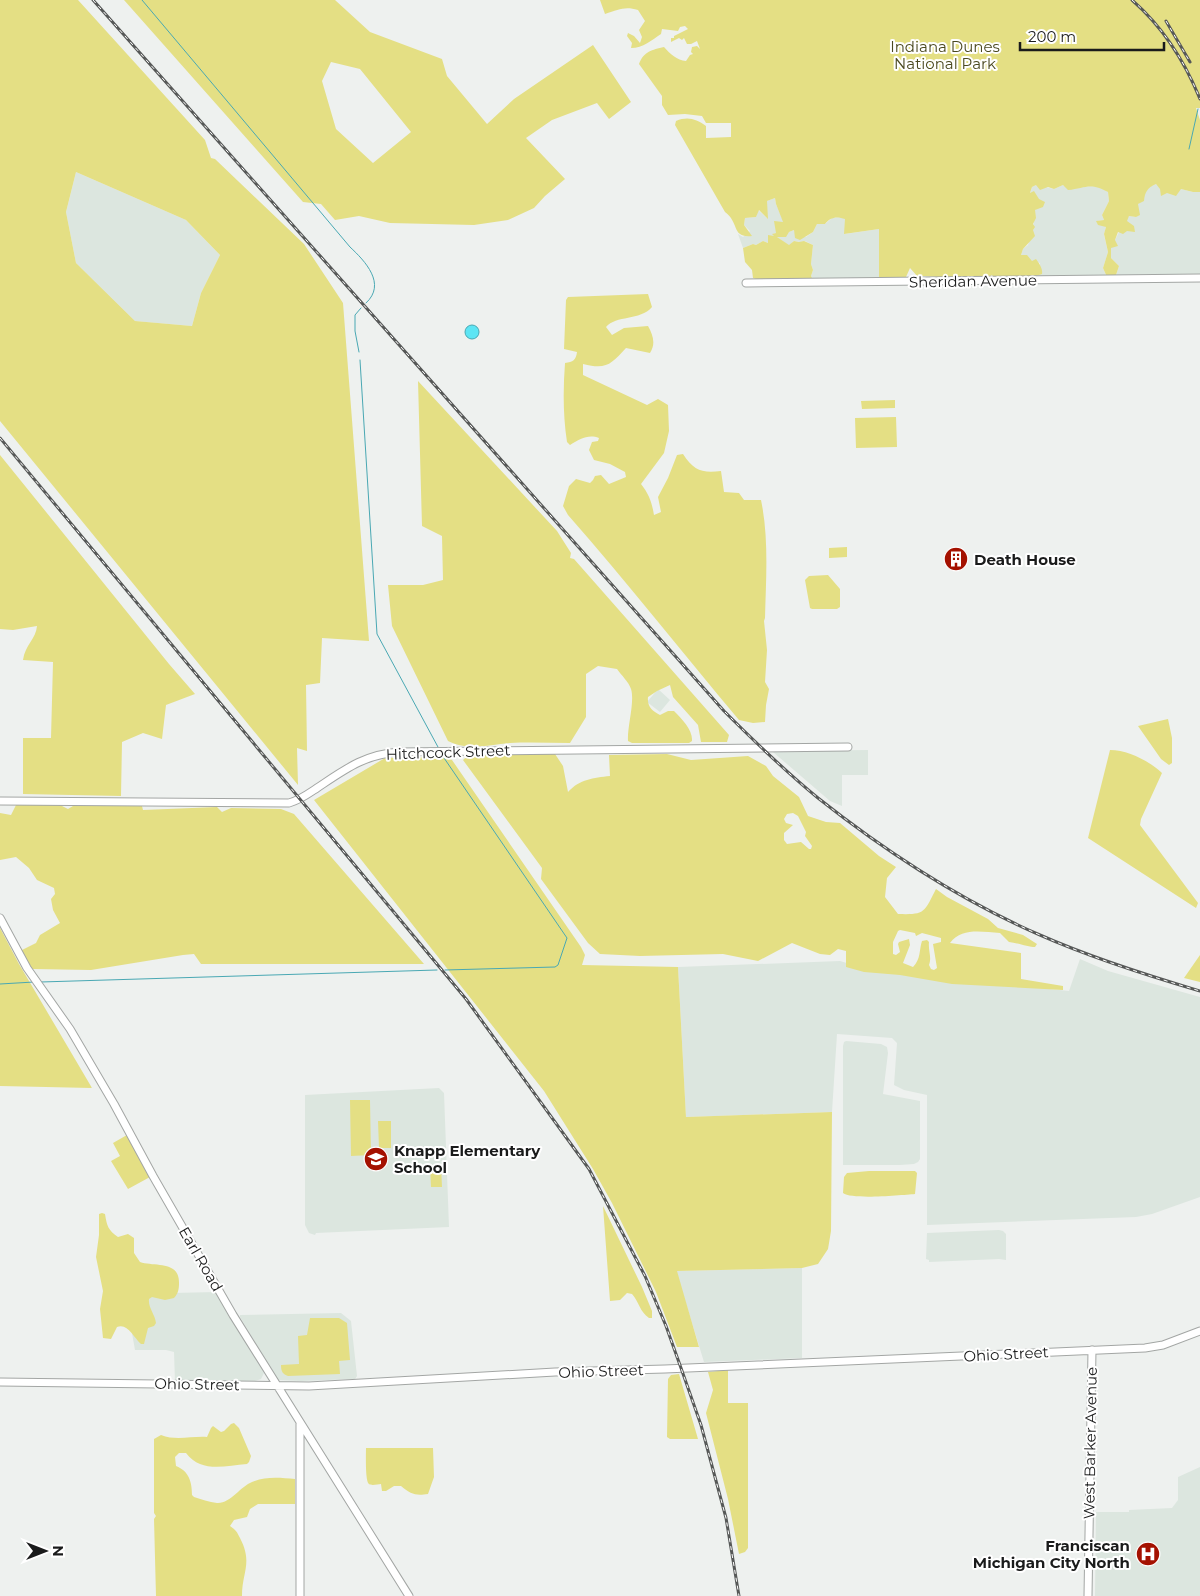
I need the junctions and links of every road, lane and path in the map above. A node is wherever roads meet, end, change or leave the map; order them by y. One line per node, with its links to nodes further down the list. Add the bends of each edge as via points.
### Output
1 (1200, 278): 2 (street, Sheridan Avenue)
2 (746, 283)
3 (848, 747): 4 (street, Hitchcock Street, via 399,752 372,756 354,764 289,803)
4 (0, 801)
5 (0, 918): 9 (street, Earl Road, via 27,968 70,1029)
6 (1200, 1331): 7 (street, Ohio Street, via 1155,1347)
7 (1092, 1350): 9 (street, Ohio Street); 13 (street, West Barker Avenue)
8 (0, 1382): 9 (street, Ohio Street)
9 (277, 1385): 10 (street, Earl Road)
10 (300, 1422): 11 (street); 12 (street, Earl Road)
11 (300, 1596)
12 (409, 1596)
13 (1088, 1596)

